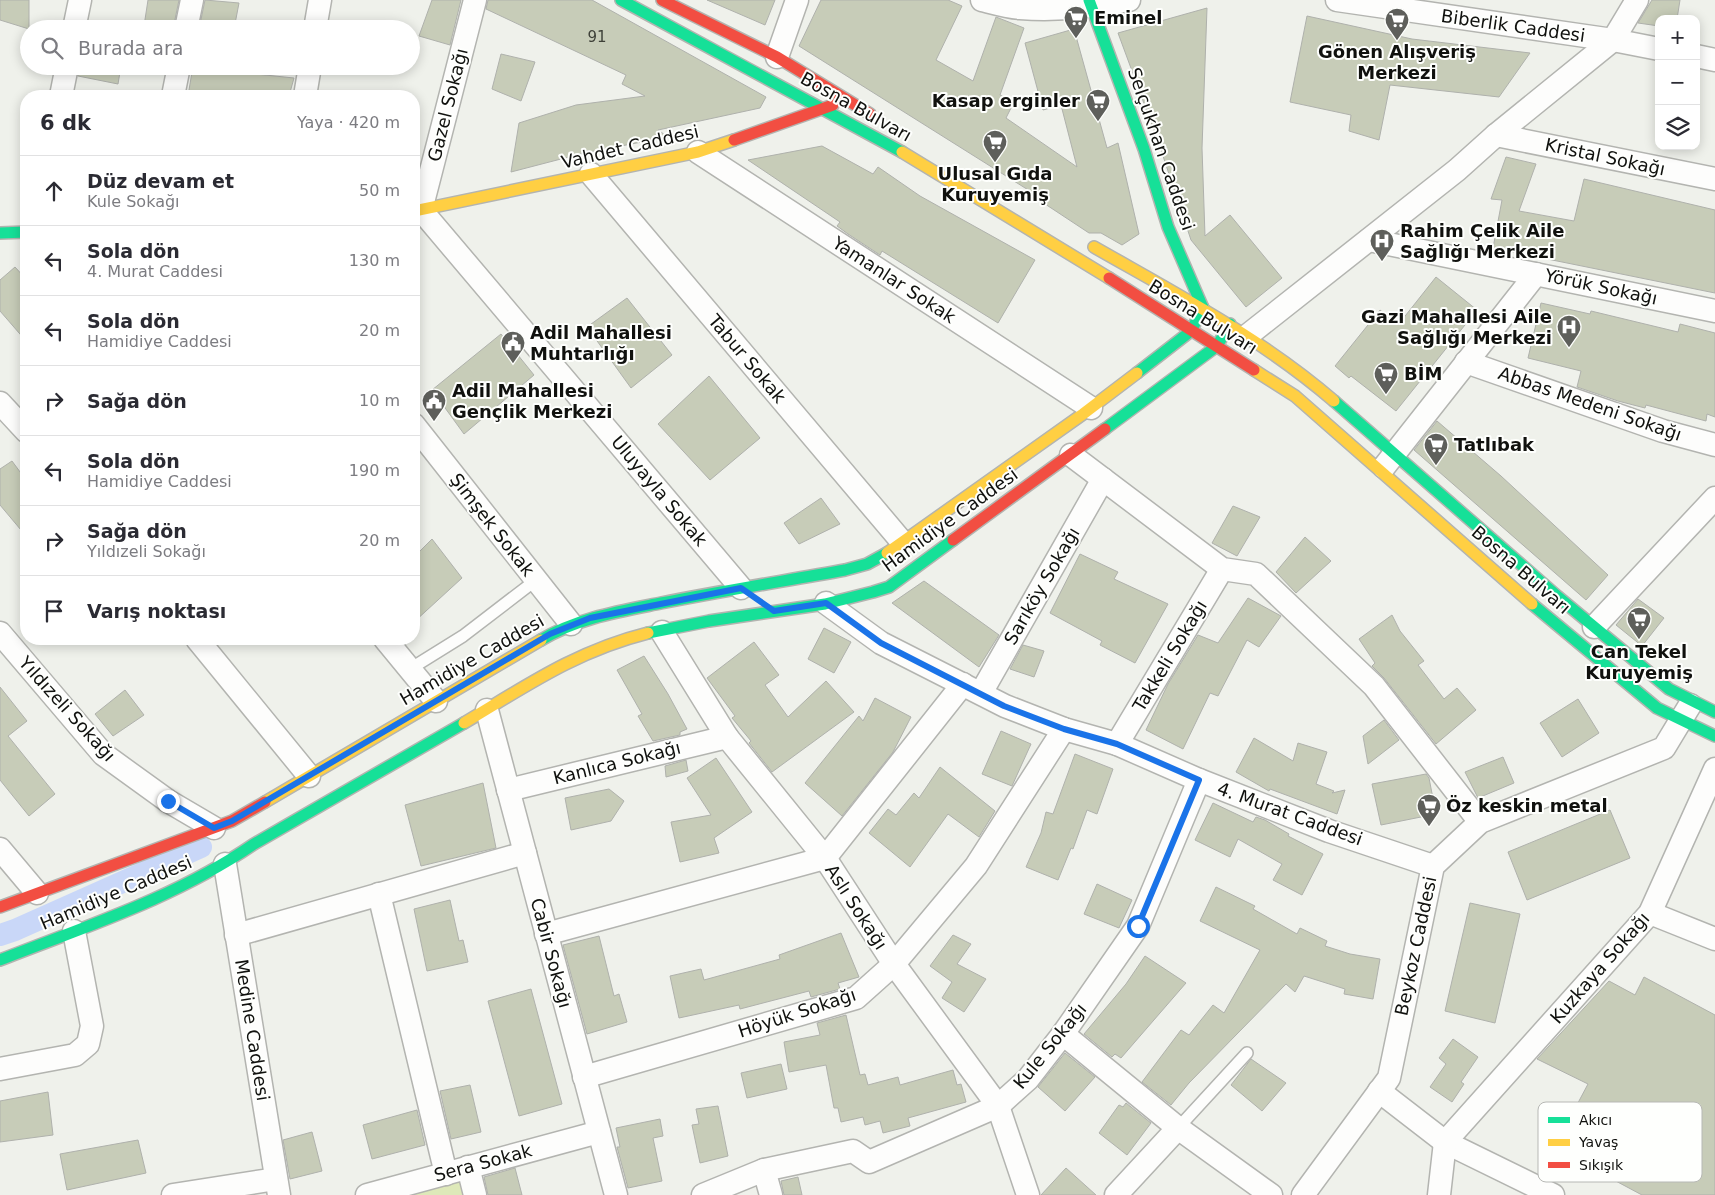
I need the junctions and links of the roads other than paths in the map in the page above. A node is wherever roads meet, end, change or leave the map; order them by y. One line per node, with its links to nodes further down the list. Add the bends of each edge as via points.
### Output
1 (80, 0): 14 (street)
2 (192, 0): 15 (street)
3 (320, 0): 16 (street)
4 (475, 0): 35 (street, Gazel Sokağı)
5 (621, 0): 29 (street, Bosna Bulvarı)
6 (662, 0): 19 (street, Bosna Bulvarı)
7 (797, 0): 19 (street)
8 (982, 0): 13 (street, via 1019,8)
9 (1130, 0): 13 (street)
10 (1337, 0): 12 (street, Biberlik Caddesi)
11 (1637, 0): 17 (street)
12 (1360, 2): 17 (street, Biberlik Caddesi)
13 (1090, 4): 43 (street, Selçukhan Caddesi, via 1144,149 1168,227)
14 (76, 20)
15 (188, 20)
16 (317, 20)
17 (1614, 40): 18 (street, Biberlik Caddesi); 31 (street)
18 (1655, 48)
19 (777, 57): 28 (street, Bosna Bulvarı)
20 (1700, 57): 21 (street)
21 (1715, 60)
22 (65, 75): 25 (street)
23 (177, 75): 26 (street)
24 (308, 75): 27 (street)
25 (62, 90)
26 (174, 90)
27 (306, 90)
28 (849, 101): 29 (street, Vahdet Caddesi); 30 (street, Bosna Bulvarı)
29 (822, 108): 32 (street, Vahdet Caddesi); 45 (street, Bosna Bulvarı, via 900,151)
30 (882, 121)
31 (1496, 135): 34 (street, Kristal Sokağı); 41 (street)
32 (698, 152): 33 (street, Vahdet Caddesi); 50 (street, Yamanlar Sokak)
33 (591, 174): 36 (street, Vahdet Caddesi); 58 (street, Tabur Sokak)
34 (1715, 179)
35 (420, 199)
36 (420, 209)
37 (420, 214): 61 (street, Uluyayla Sokak)
38 (20, 232): 39 (street)
39 (0, 233)
40 (1082, 240): 43 (street, Bosna Bulvarı)
41 (1370, 240): 42 (street, Yörük Sokağı); 46 (street)
42 (1536, 274): 44 (street, Yörük Sokağı); 48 (street)
43 (1203, 308): 45 (street); 46 (street, Bosna Bulvarı)
44 (1715, 311)
45 (1191, 330): 47 (street, Bosna Bulvarı); 50 (street, Hamidiye Caddesi)
46 (1239, 330): 47 (street, Hamidiye Caddesi); 55 (street, Bosna Bulvarı, via 1307,378)
47 (1217, 346): 54 (street, Hamidiye Caddesi); 55 (street, Bosna Bulvarı, via 1295,396)
48 (1466, 362): 53 (street, Abbas Medeni Sokağı, via 1663,431); 55 (street)
49 (0, 403): 51 (street)
50 (1091, 408): 58 (street, Hamidiye Caddesi)
51 (20, 425)
52 (420, 434): 60 (street, Şimşek Sokak)
53 (1715, 445)
54 (1071, 454): 56 (street); 62 (street, Hamidiye Caddesi, via 889,587 864,596)
55 (1387, 462): 65 (street, Bosna Bulvarı); 74 (street, Bosna Bulvarı, via 1542,612 1657,708)
56 (1103, 479): 59 (street); 71 (street, Sarıköy Sokağı)
57 (1715, 498): 65 (street)
58 (903, 543): 61 (street, Hamidiye Caddesi, via 867,564)
59 (1222, 568): 79 (street, Takkeli Sokağı); 84 (street, via 1256,574 1374,686)
60 (536, 580): 64 (street, Şimşek Sokak); 70 (lane, via 462,636)
61 (741, 588): 63 (street); 64 (street, Hamidiye Caddesi)
62 (826, 603): 63 (street, Hamidiye Caddesi); 71 (street, 4. Murat Caddesi, via 881,643)
63 (774, 611): 66 (street, Hamidiye Caddesi, via 720,618)
64 (571, 624): 72 (street, Hamidiye Caddesi)
65 (1594, 626): 74 (street, Bosna Bulvarı, via 1669,689)
66 (662, 632): 73 (street, Hamidiye Caddesi, via 589,650); 78 (street, Aslı Sokağı)
67 (0, 633): 85 (street, Yıldızeli Sokağı, via 103,754)
68 (202, 645): 81 (street)
69 (390, 645): 70 (street)
70 (410, 670): 72 (street)
71 (972, 689): 76 (street, 4. Murat Caddesi, via 1004,706); 88 (street, Sarıköy Sokağı)
72 (436, 701): 81 (street, Hamidiye Caddesi)
73 (486, 710): 83 (street, Cabir Sokağı); 89 (street, Hamidiye Caddesi)
74 (1687, 710): 75 (street, Bosna Bulvarı); 77 (street, Bosna Bulvarı); 84 (street, Beykoz Caddesi, via 1664,748)
75 (1715, 712)
76 (1064, 729): 79 (street, 4. Murat Caddesi); 100 (street, Höyük Sokağı, via 976,866)
77 (1715, 736)
78 (727, 737): 83 (street, Kanlıca Sokağı); 88 (street, Aslı Sokağı)
79 (1117, 744): 82 (street, 4. Murat Caddesi)
80 (1715, 769): 94 (street, Kuzkaya Sokağı)
81 (309, 776): 85 (street, Hamidiye Caddesi)
82 (1199, 780): 90 (street, 4. Murat Caddesi, via 1329,831); 101 (street, Kule Sokağı, via 1138,926)
83 (508, 790): 87 (street, Cabir Sokağı)
84 (1480, 822): 90 (street, Beykoz Caddesi)
85 (216, 832): 91 (street, Hamidiye Caddesi)
86 (0, 849): 91 (street)
87 (524, 853): 92 (street); 96 (street, Cabir Sokağı)
88 (824, 858): 96 (street); 100 (street, Aslı Sokağı)
89 (224, 860): 95 (street, Hamidiye Caddesi, via 173,892); 97 (street, Medine Caddesi)
90 (1433, 866): 105 (street, Beykoz Caddesi, via 1389,1078)
91 (37, 893): 93 (street, Hamidiye Caddesi)
92 (379, 894): 97 (street); 112 (street)
93 (0, 907)
94 (1650, 913): 98 (street); 109 (street, Kuzkaya Sokağı)
95 (74, 931): 99 (street, Hamidiye Caddesi); 103 (street, via 92,1026 88,1044 75,1055)
96 (546, 934): 104 (street, Cabir Sokağı)
97 (236, 935): 113 (street, Medine Caddesi)
98 (1715, 939)
99 (0, 960)
100 (894, 964): 104 (street, Höyük Sokağı, via 856,998); 106 (street, Aslı Sokağı)
101 (1063, 1034): 106 (street, Kule Sokağı, via 1028,1079); 107 (street)
102 (1248, 1053): 107 (lane)
103 (0, 1069)
104 (584, 1077): 108 (street, Cabir Sokağı)
105 (1379, 1091): 109 (street); 123 (street, Beykoz Caddesi)
106 (998, 1106): 111 (street, Kule Sokağı, via 869,1162 853,1151); 120 (street, Aslı Sokağı)
107 (1178, 1128): 121 (street); 122 (street)
108 (599, 1132): 110 (street, Sera Sokak); 117 (street, Cabir Sokağı)
109 (1445, 1142): 124 (street); 125 (street)
110 (468, 1167): 112 (street, Sera Sokak); 116 (street)
111 (764, 1170): 118 (street, Kule Sokağı); 119 (street)
112 (446, 1174): 115 (street, Sera Sokak)
113 (277, 1187): 114 (street)
114 (173, 1195)
115 (367, 1195)
116 (475, 1195)
117 (616, 1195)
118 (703, 1195)
119 (771, 1195)
120 (1028, 1195)
121 (1116, 1195)
122 (1271, 1195)
123 (1303, 1195)
124 (1439, 1195)
125 (1553, 1195)

